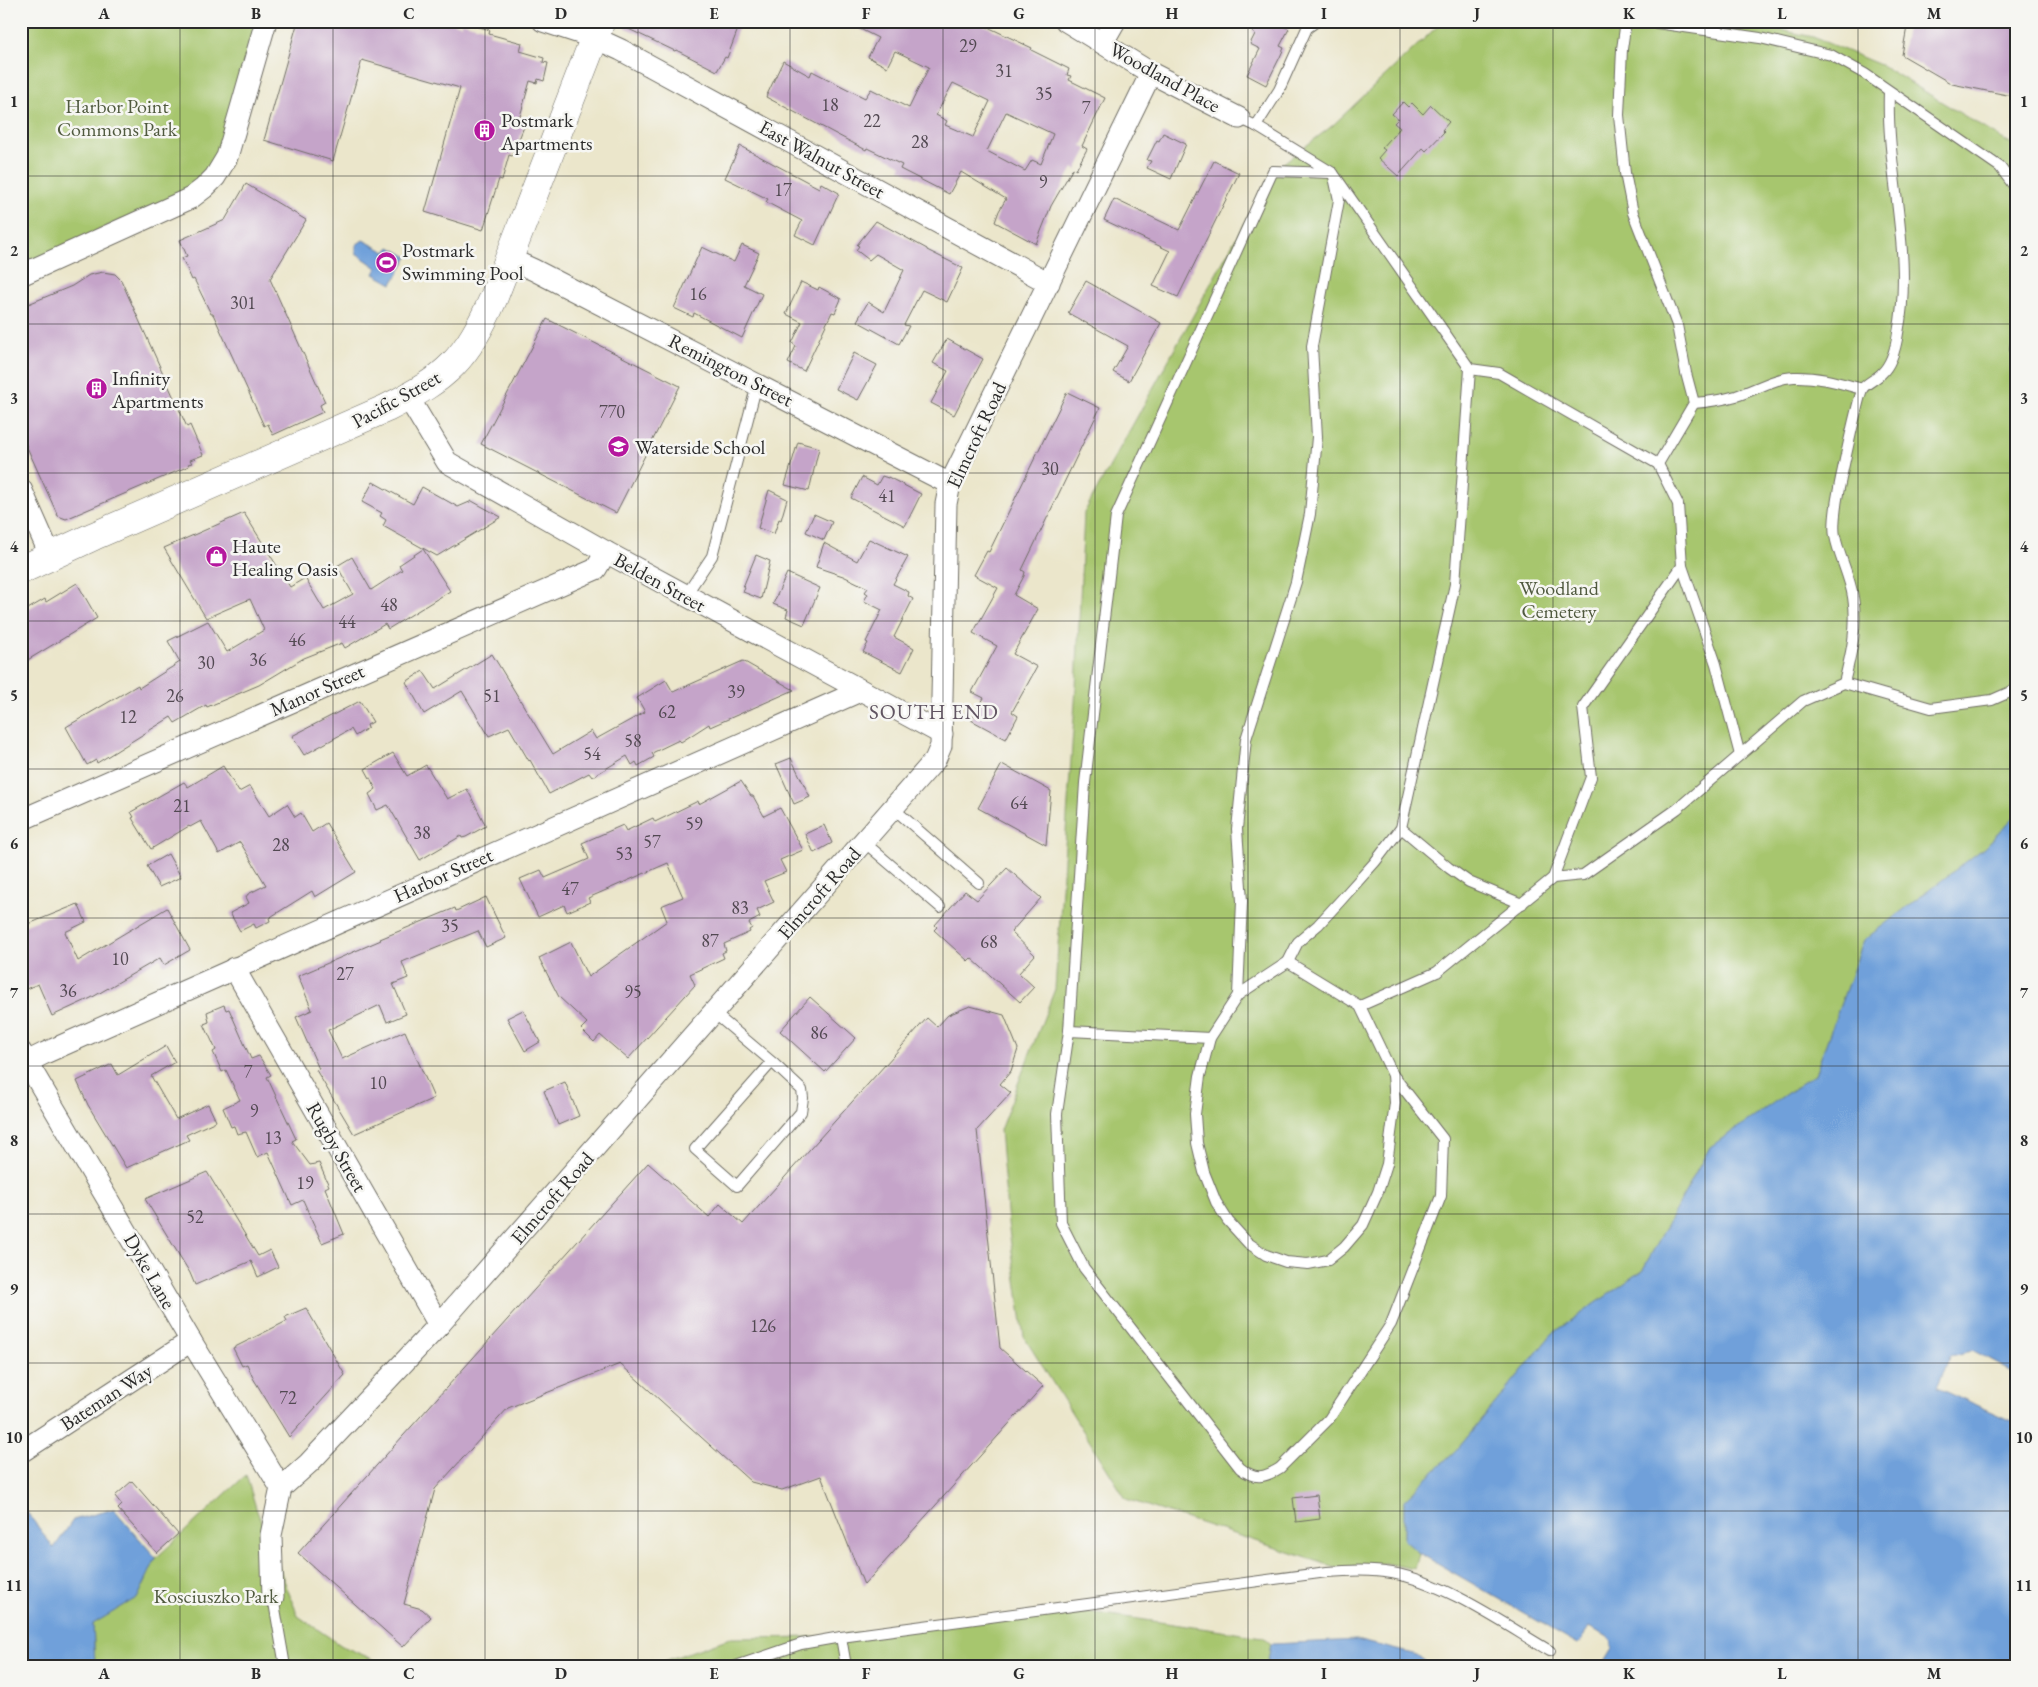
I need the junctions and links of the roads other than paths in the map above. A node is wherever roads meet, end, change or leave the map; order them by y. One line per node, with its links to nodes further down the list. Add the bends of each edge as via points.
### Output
1 (266, 21): 16 (street, via 227,157 204,188 190,198)
2 (543, 21): 8 (street, East Walnut Street)
3 (1066, 21): 9 (street, Woodland Place)
4 (1115, 21): 9 (street)
5 (1317, 21): 12 (lane, via 1307,28 1279,90)
6 (1626, 21): 24 (lane, via 1619,115 1625,172 1633,213 1677,325)
7 (1643, 21): 11 (lane, via 1760,38 1831,55)
8 (598, 30): 15 (street, Pacific Street); 17 (street, East Walnut Street, via 622,50)
9 (1103, 42): 10 (street, Woodland Place)
10 (1151, 73): 12 (street, Woodland Place); 17 (street, Elmcroft Road)
11 (1889, 92): 14 (lane, via 2000,167); 22 (lane, via 1890,148 1902,243 1903,282 1898,333 1890,362 1883,373)
12 (1248, 122): 13 (lane)
13 (1334, 173): 20 (lane); 48 (lane, via 1338,200 1312,346 1317,437 1310,514 1296,582 1246,739 1237,829 1242,901); 51 (lane, via 1273,171 1116,516 1085,783)
14 (2017, 190)
15 (510, 259): 21 (street, Remington Street); 23 (street, Pacific Street, via 482,323 463,354 452,367)
16 (21, 275)
17 (1049, 283): 26 (street, Elmcroft Road)
18 (2017, 336): 19 (lane)
19 (2017, 358)
20 (1470, 370): 25 (lane, via 1499,373); 40 (lane, via 1455,584)
21 (757, 384): 26 (street, Remington Street); 32 (lane, via 712,556)
22 (1862, 389): 24 (lane, via 1824,378 1793,377 1720,400); 33 (lane, via 1836,503 1834,534 1853,597 1855,615 1854,642)
23 (408, 397): 28 (street, Belden Street, via 447,462); 29 (street, Pacific Street)
24 (1694, 403): 25 (lane)
25 (1658, 464): 30 (lane, via 1678,504)
26 (950, 484): 36 (street, Elmcroft Road, via 946,504)
27 (21, 489): 29 (street)
28 (606, 552): 32 (street, Belden Street); 39 (street, Manor Street, via 596,569)
29 (51, 557): 31 (street, Pacific Street)
30 (1682, 566): 37 (lane, via 1716,664); 42 (lane, via 1583,706 1591,777)
31 (21, 570)
32 (686, 595): 35 (street, Belden Street)
33 (1844, 683): 34 (lane, via 1931,708 1992,700); 37 (lane, via 1803,701)
34 (2017, 689)
35 (860, 691): 36 (street, Belden Street); 47 (street, Harbor Street)
36 (942, 734): 38 (street, Elmcroft Road, via 936,760)
37 (1740, 755): 42 (lane, via 1677,809 1583,875)
38 (894, 808): 41 (street, Elmcroft Road); 43 (lane)
39 (21, 820)
40 (1401, 828): 44 (lane, via 1469,882); 46 (lane, via 1375,862 1318,925 1298,942)
41 (864, 842): 45 (lane); 50 (street, Elmcroft Road)
42 (1553, 878): 44 (lane)
43 (980, 883)
44 (1522, 904): 49 (lane, via 1437,972)
45 (940, 907)
46 (1288, 962): 48 (lane); 49 (lane)
47 (234, 968): 53 (street, Harbor Street, via 54,1049); 56 (street, Rugby Street)
48 (1238, 995): 52 (lane)
49 (1360, 1006): 55 (lane)
50 (714, 1013): 54 (lane); 56 (street, Elmcroft Road)
51 (1069, 1031): 52 (lane); 55 (lane, via 1057,1114 1061,1222 1084,1268 1249,1476 1259,1477 1280,1468 1334,1412 1390,1324 1441,1196 1443,1139)
52 (1210, 1038): 55 (lane, via 1195,1114 1204,1172 1216,1202 1248,1243 1266,1255 1286,1262 1308,1264 1328,1260 1363,1225 1387,1164 1395,1103)
53 (24, 1057): 57 (street, Dyke Lane)
54 (772, 1062): 54 (lane, via 695,1149 737,1186 801,1112 802,1090)
55 (1393, 1075)
56 (439, 1326): 59 (street, Elmcroft Road, via 309,1463)
57 (191, 1341): 58 (street, Bateman Way); 59 (street, Dyke Lane)
58 (21, 1452)
59 (281, 1488): 60 (street, via 271,1535)
60 (273, 1597): 63 (lane)
61 (841, 1637): 62 (lane, via 1362,1570 1392,1573 1444,1590); 64 (lane, via 801,1644); 65 (lane)
62 (1550, 1650)
63 (285, 1666)
64 (736, 1666)
65 (846, 1666)

